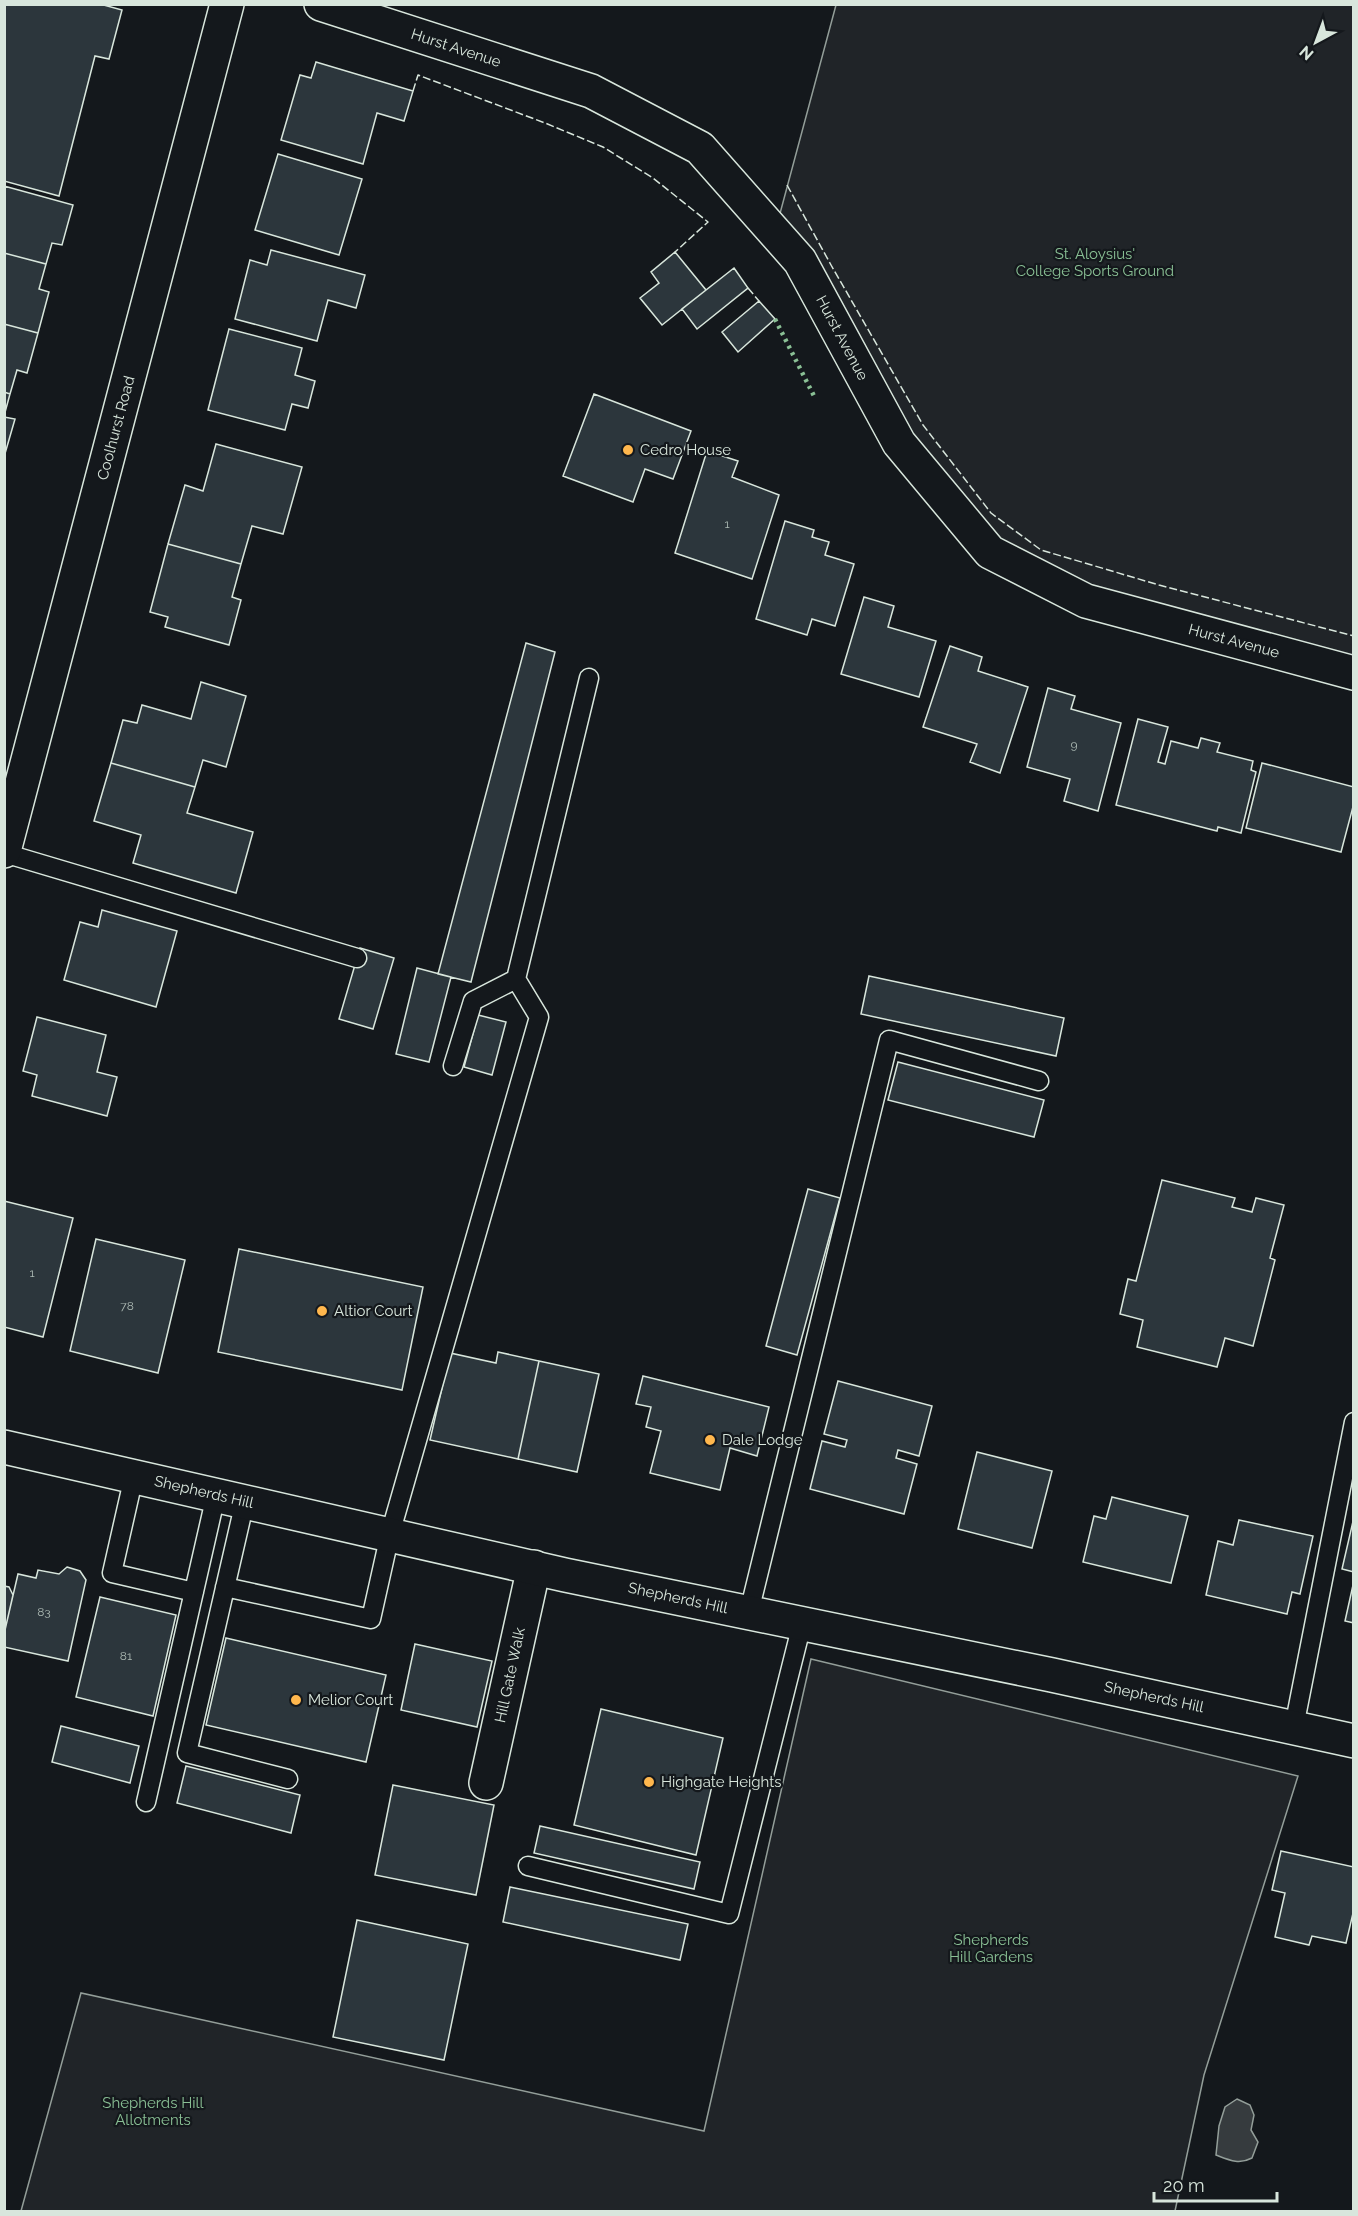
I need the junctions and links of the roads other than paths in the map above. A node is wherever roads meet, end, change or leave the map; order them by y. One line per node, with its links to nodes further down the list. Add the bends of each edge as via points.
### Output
1 (227, 4): 5 (street, Coolhurst Road)
2 (321, 4): 3 (street, Hurst Avenue, via 591,91 700,148 800,261 899,443 990,552 1086,601)
3 (1353, 673)
4 (589, 678): 7 (lane)
5 (4, 852): 6 (lane)
6 (357, 958)
7 (516, 979): 8 (lane, via 473,1001); 14 (lane, via 539,1017)
8 (453, 1066)
9 (1039, 1081): 18 (lane, via 889,1040)
10 (1353, 1422): 20 (lane)
11 (4, 1447): 12 (street, Shepherds Hill)
12 (134, 1476): 13 (street, Shepherds Hill); 17 (lane, via 112,1573)
13 (230, 1498): 14 (street, Shepherds Hill); 16 (lane); 17 (lane)
14 (390, 1534): 15 (street, Shepherds Hill); 16 (lane, via 371,1619)
15 (534, 1567): 18 (street, Shepherds Hill); 23 (street, Hill Gate Walk)
16 (225, 1587): 22 (lane, via 186,1753)
17 (194, 1592): 24 (lane)
18 (749, 1612): 19 (street, Shepherds Hill)
19 (802, 1624): 20 (street, Shepherds Hill); 25 (lane, via 729,1914)
20 (1294, 1727): 21 (street, Shepherds Hill)
21 (1353, 1741)
22 (288, 1779)
23 (486, 1783)
24 (146, 1802)
25 (528, 1866)

